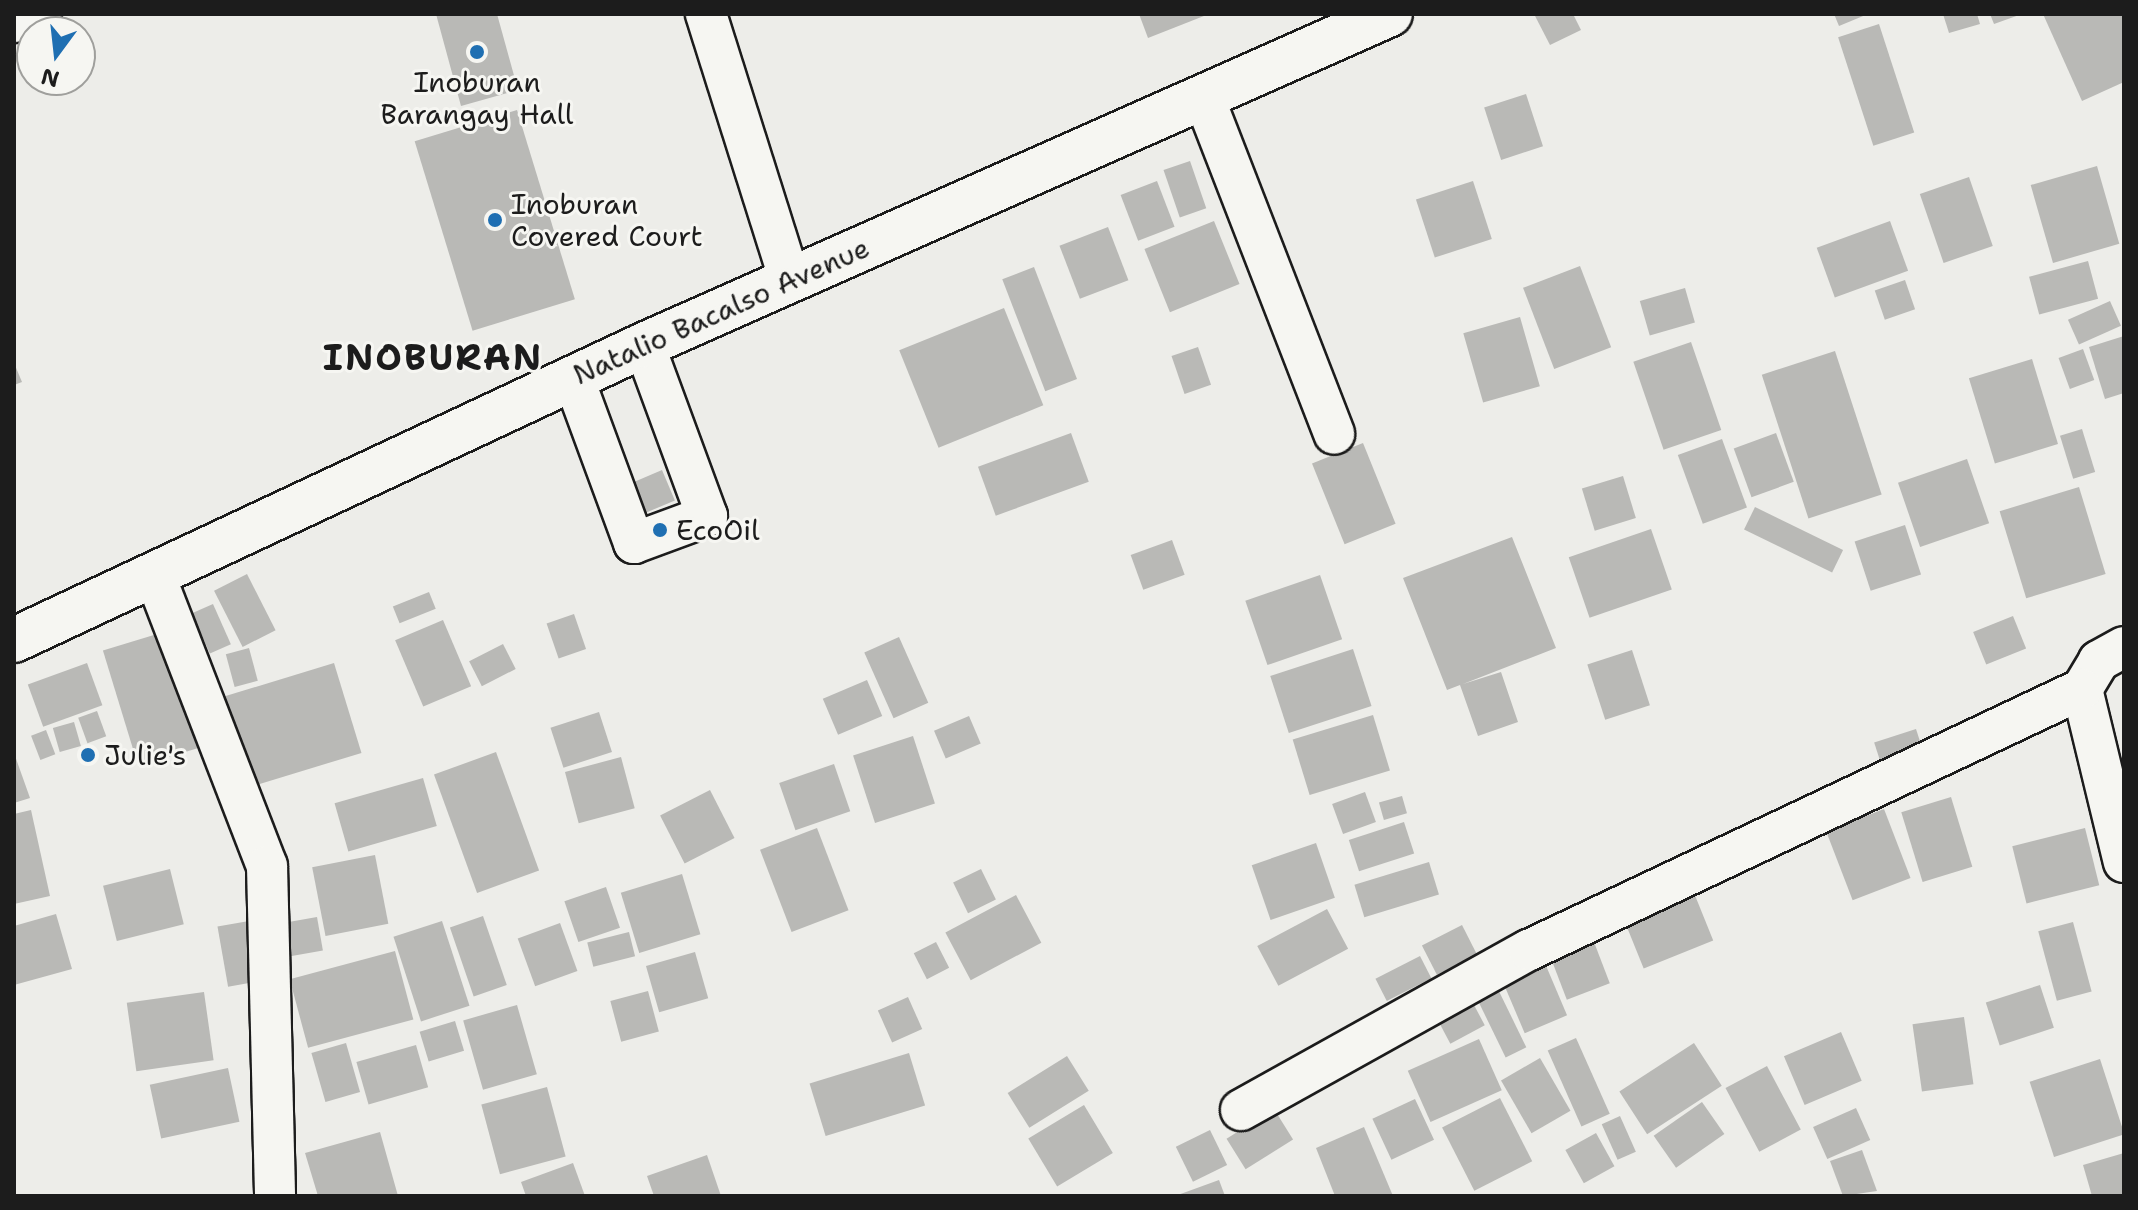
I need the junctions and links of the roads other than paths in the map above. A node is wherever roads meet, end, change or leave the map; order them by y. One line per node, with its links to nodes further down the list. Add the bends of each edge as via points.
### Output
1 (41, 14): 4 (street)
2 (706, 14): 6 (street)
3 (1390, 14): 5 (highway, Natalio Bacalso Avenue)
4 (14, 22)
5 (1204, 98): 6 (highway, Natalio Bacalso Avenue); 9 (street)
6 (790, 280): 7 (highway, Natalio Bacalso Avenue)
7 (644, 345): 8 (highway, Natalio Bacalso Avenue); 8 (street, via 707,516 634,543)
8 (573, 377): 10 (highway, Natalio Bacalso Avenue)
9 (1334, 434)
10 (155, 576): 11 (highway, Natalio Bacalso Avenue); 16 (street, via 267,866)
11 (14, 640)
12 (2124, 647): 13 (street, via 2099,661)
13 (2082, 689): 14 (street); 15 (street, via 1529,950)
14 (2124, 862)
15 (1241, 1110)
16 (275, 1196)

